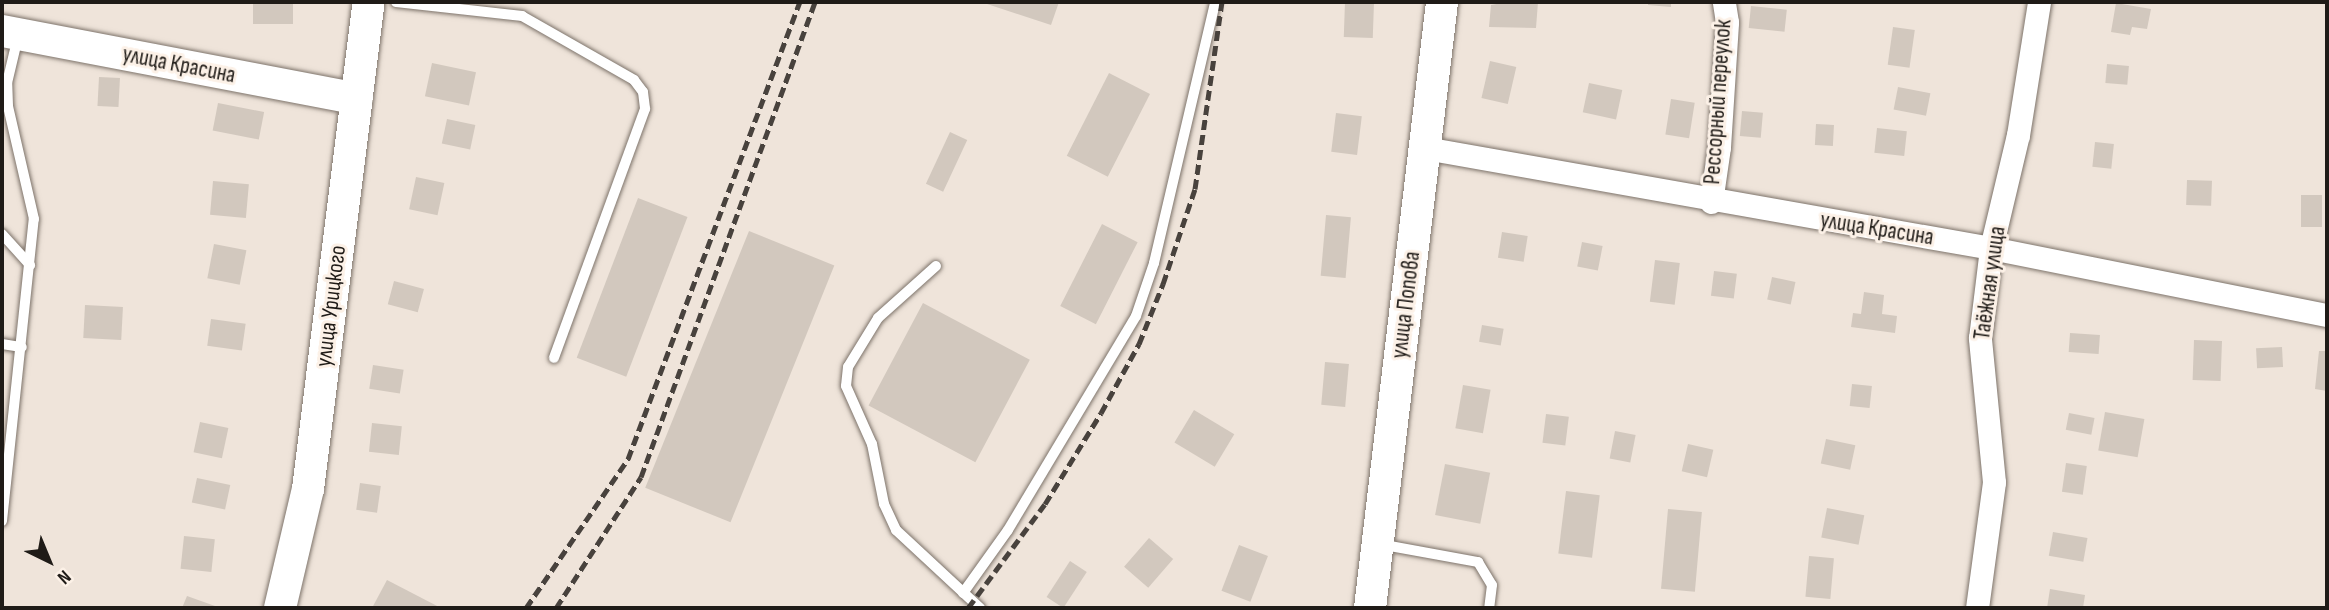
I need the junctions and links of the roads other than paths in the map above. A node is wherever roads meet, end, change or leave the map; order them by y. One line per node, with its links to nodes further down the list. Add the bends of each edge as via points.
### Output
1 (369, 2): 8 (street, улица Урицкого)
2 (396, 2): 20 (lane, via 522,16 634,80 643,92 645,109)
3 (1215, 2): 23 (lane, via 1154,263 1136,317 1008,530)
4 (1442, 2): 11 (street, улица Попова)
5 (1724, 2): 12 (street, Рессорный переулок, via 1727,22)
6 (2039, 2): 14 (street, Таёжная улица, via 2018,135)
7 (10, 32): 8 (street, улица Красина); 10 (lane, via 7,83)
8 (357, 99): 24 (street, улица Урицкого, via 308,489)
9 (2, 121): 10 (lane)
10 (13, 125): 15 (lane, via 32,198)
11 (1425, 148): 12 (street, улица Красина); 22 (street, улица Попова)
12 (1711, 202): 14 (street, улица Красина)
13 (2, 234): 15 (lane)
14 (1992, 248): 17 (street, улица Красина); 28 (street, Таёжная улица, via 1980,338 1994,482)
15 (30, 265): 19 (lane)
16 (936, 266): 23 (lane, via 878,317 848,367 846,386 872,444 884,504 896,530)
17 (2327, 315)
18 (2, 344): 19 (lane)
19 (22, 347): 21 (lane)
20 (554, 358)
21 (2, 521)
22 (1378, 544): 26 (street, улица Попова); 27 (lane, via 1478,562 1492,585)
23 (963, 593): 25 (lane)
24 (280, 608)
25 (980, 608)
26 (1370, 608)
27 (1489, 608)
28 (1978, 608)

